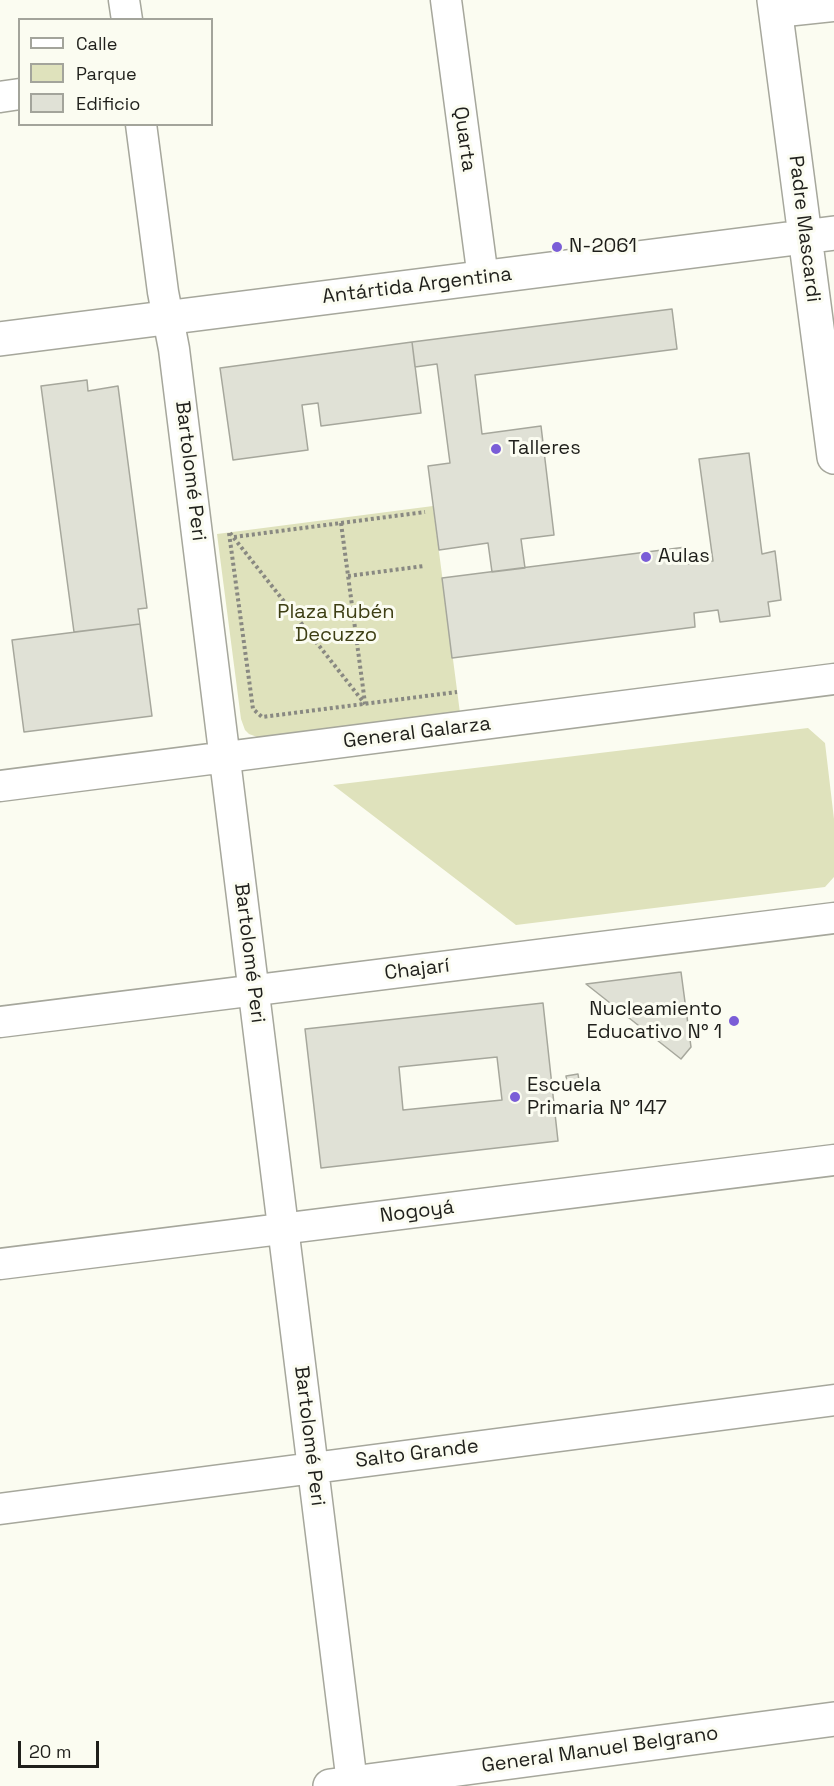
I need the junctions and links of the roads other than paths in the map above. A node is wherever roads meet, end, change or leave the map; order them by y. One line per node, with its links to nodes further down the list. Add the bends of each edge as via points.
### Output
1 (124, 0): 5 (street)
2 (446, 0): 10 (street, Quarta)
3 (775, 6): 4 (street); 9 (main road, Padre Mascardi)
4 (834, 6)
5 (127, 18)
6 (18, 94): 7 (street)
7 (0, 97)
8 (141, 126): 11 (street, Bartolomé Peri)
9 (820, 235): 10 (main road, Antártida Argentina); 13 (main road, Padre Mascardi)
10 (483, 278): 11 (main road, Antártida Argentina)
11 (169, 318): 12 (main road, Antártida Argentina); 15 (street, Bartolomé Peri)
12 (0, 339)
13 (834, 457)
14 (834, 679): 15 (street, General Galarza)
15 (225, 757): 16 (street, General Galarza); 18 (street, Bartolomé Peri)
16 (0, 786)
17 (834, 918): 18 (street, Chajarí)
18 (254, 991): 19 (street, Chajarí); 21 (street, Bartolomé Peri)
19 (0, 1022)
20 (834, 1160): 21 (street, Nogoyá)
21 (284, 1228): 22 (street, Nogoyá); 24 (street, Bartolomé Peri)
22 (0, 1264)
23 (834, 1400): 24 (street, Salto Grande)
24 (313, 1468): 25 (street, Salto Grande); 28 (street, Bartolomé Peri)
25 (0, 1509)
26 (834, 1719): 27 (main road, General Manuel Belgrano)
27 (467, 1777): 28 (main road, General Manuel Belgrano)
28 (341, 1784)

